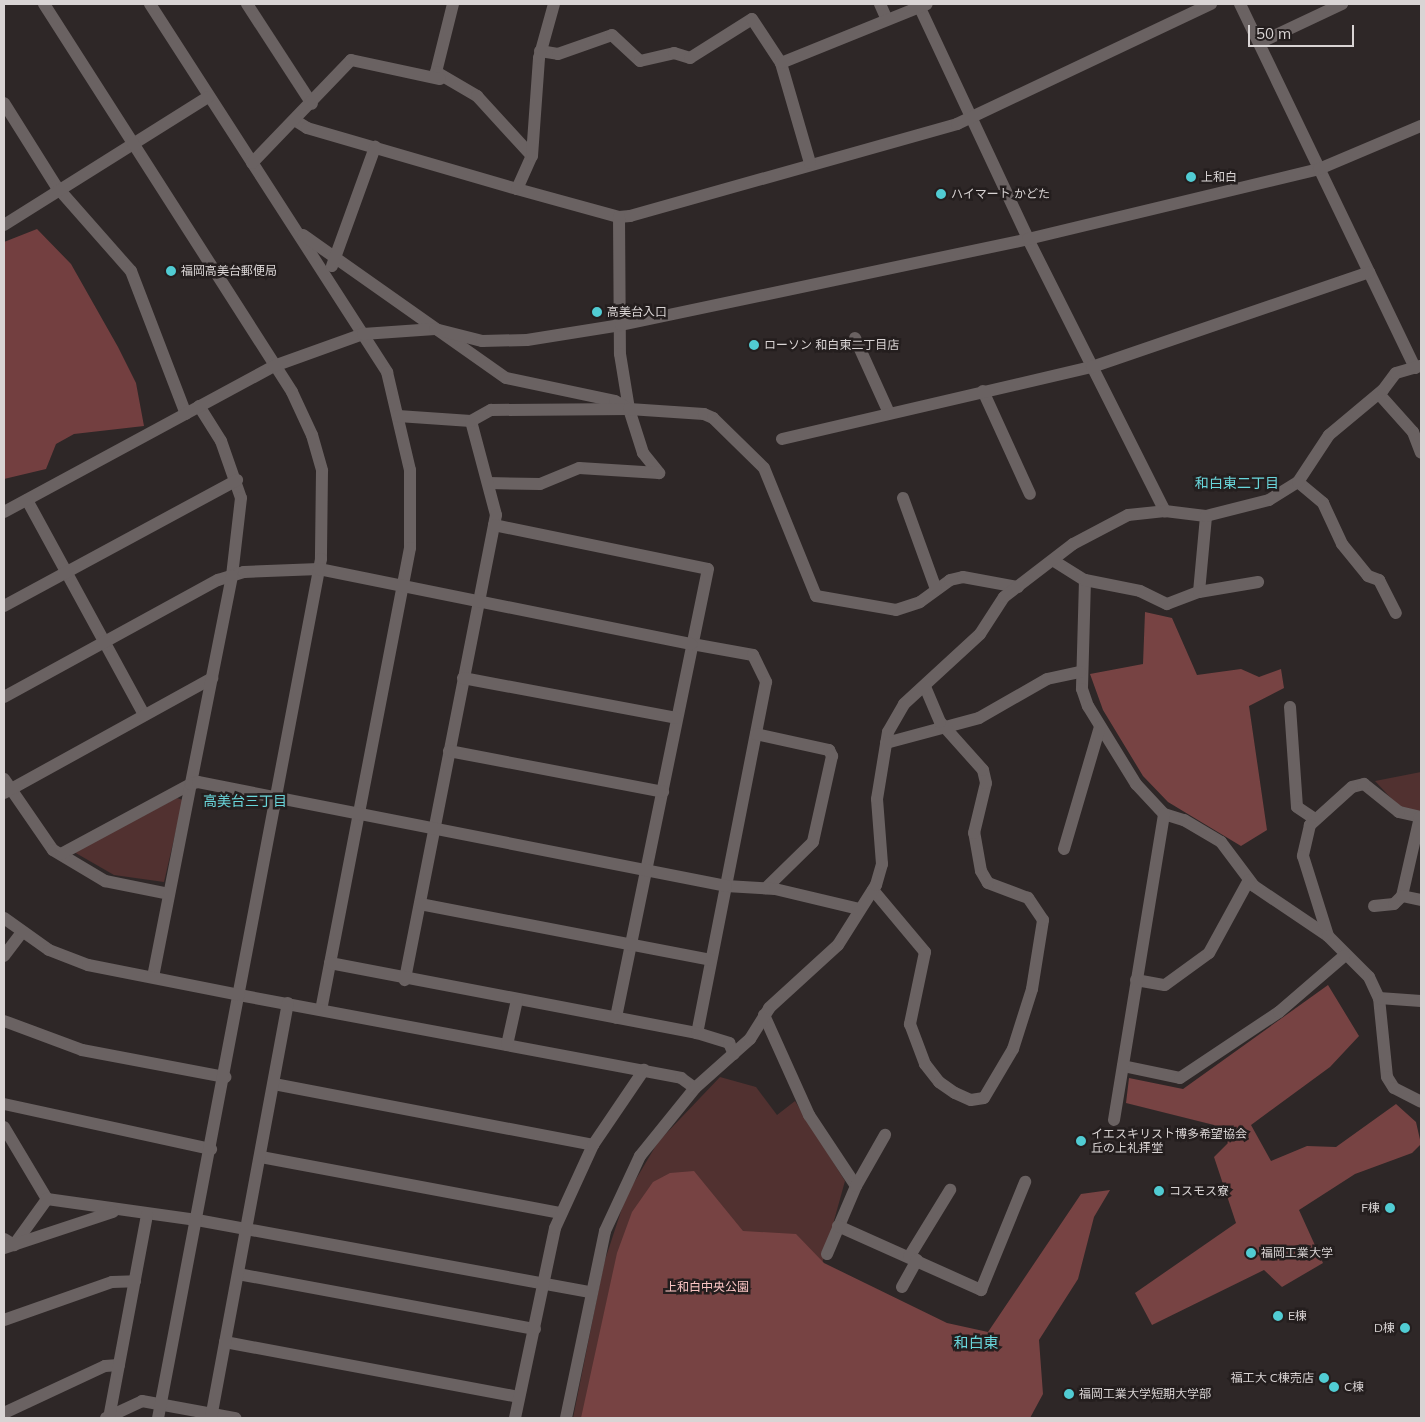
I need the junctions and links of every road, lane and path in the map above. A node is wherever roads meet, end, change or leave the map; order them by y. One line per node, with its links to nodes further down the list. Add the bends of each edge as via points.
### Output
1 (44, 4): 22 (street)
2 (150, 4): 16 (street)
3 (247, 4): 18 (street)
4 (453, 4): 15 (street, via 435,65)
5 (554, 4): 13 (street)
6 (880, 4): 11 (street)
7 (1211, 4): 19 (street)
8 (1240, 4): 12 (street)
9 (1342, 4): 12 (street)
10 (923, 6): 11 (street); 19 (street)
11 (887, 20): 14 (street)
12 (1258, 43): 27 (street)
13 (540, 51): 14 (street, via 558,54 612,35 640,60 674,53 690,58 752,19); 24 (street)
14 (781, 62): 26 (street)
15 (440, 79): 18 (street, via 424,78 358,58 351,60); 24 (street, via 477,96)
16 (208, 97): 22 (street); 25 (street)
17 (4, 103): 29 (street)
18 (312, 104): 20 (street)
19 (972, 117): 26 (street); 33 (street)
20 (296, 121): 23 (street, via 306,128); 25 (street)
21 (1421, 126): 27 (street)
22 (134, 146): 29 (street); 41 (street)
23 (375, 147): 28 (street); 34 (street)
24 (532, 156): 28 (street)
25 (252, 163): 32 (street)
26 (810, 163): 30 (street)
27 (1319, 169): 33 (street); 35 (street)
28 (517, 189): 30 (street)
29 (62, 190): 31 (street); 49 (street, via 132,271)
30 (619, 217): 37 (street)
31 (4, 225)
32 (294, 228): 34 (street); 36 (street)
33 (1028, 239): 37 (street); 42 (street)
34 (338, 261): 36 (street); 38 (street)
35 (1368, 272): 42 (street); 43 (street)
36 (325, 275): 39 (street)
37 (621, 325): 38 (street, via 527,340 482,341); 47 (street, via 620,354)
38 (435, 329): 39 (street); 47 (street, via 506,378 615,401)
39 (363, 334): 41 (street); 50 (street, via 387,372)
40 (855, 338): 48 (street)
41 (274, 366): 46 (street); 66 (street, via 312,435 322,471 324,512)
42 (1092, 367): 44 (street); 61 (street)
43 (1418, 367): 45 (street, via 1396,373)
44 (983, 392): 48 (street); 58 (street)
45 (1378, 394): 52 (street); 56 (street, via 1330,435)
46 (199, 406): 49 (street); 55 (street, via 221,441)
47 (629, 409): 51 (street, via 491,410); 57 (street, via 643,453 659,473 580,468 540,484); 73 (street, via 704,414 752,453 774,488 816,596 896,610 920,602)
48 (889, 413): 53 (street)
49 (186, 414): 60 (street)
50 (398, 416): 51 (street); 71 (street, via 410,470 412,516)
51 (471, 421): 57 (street)
52 (1417, 431): 54 (street)
53 (782, 439)
54 (1421, 453)
55 (236, 480): 67 (street); 68 (street, via 242,518)
56 (1298, 482): 63 (street, via 1269,500); 77 (street, via 1324,503 1342,544 1368,576 1379,580)
57 (488, 483): 64 (street)
58 (1030, 494)
59 (903, 498): 73 (street)
60 (27, 500): 62 (street); 67 (street)
61 (1165, 511): 63 (street); 65 (street, via 1128,516 1073,544)
62 (4, 512)
63 (1206, 516): 74 (street)
64 (494, 524): 75 (street); 79 (street, via 708,569)
65 (1054, 560): 69 (street); 72 (street)
66 (319, 569): 68 (street); 71 (street); 96 (street)
67 (66, 572): 76 (street); 78 (street)
68 (232, 576): 78 (street); 81 (street)
69 (1085, 580): 74 (street, via 1140,591 1167,604); 80 (street)
70 (1258, 582): 74 (street)
71 (402, 586): 75 (street); 97 (street)
72 (1018, 587): 73 (street, via 963,577); 83 (street, via 1004,597 980,634)
73 (936, 589)
74 (1199, 592)
75 (478, 602): 79 (street); 82 (street)
76 (4, 606)
77 (1396, 613)
78 (104, 642): 84 (street); 86 (street)
79 (692, 644): 87 (street); 90 (street, via 753,655 766,682)
80 (1080, 672): 88 (street, via 1088,706); 89 (street, via 1047,679 993,713)
81 (212, 678): 86 (street); 93 (street)
82 (463, 678): 87 (street); 92 (street)
83 (925, 686): 89 (street); 91 (street, via 904,704)
84 (4, 697)
85 (1290, 707): 100 (street, via 1297,807)
86 (144, 715): 94 (street)
87 (676, 718): 95 (street)
88 (1100, 727): 98 (street, via 1136,784); 102 (street)
89 (946, 728): 91 (street); 108 (street, via 983,770 986,783 974,834 981,871 988,883 1028,898 1043,920 1032,989 1013,1049 984,1098 971,1100 955,1093 939,1082 926,1064 910,1024 925,952)
90 (756, 734): 106 (street); 107 (street, via 829,750 832,756 813,842)
91 (886, 742): 108 (street, via 877,799 882,864)
92 (449, 751): 95 (street); 101 (street)
93 (191, 784): 96 (street); 103 (street); 109 (street)
94 (6, 787): 103 (street, via 41,836)
95 (663, 792): 104 (street)
96 (274, 797): 97 (street); 126 (street)
97 (358, 814): 101 (street); 122 (street)
98 (1164, 814): 105 (street, via 1184,820 1221,842); 125 (street)
99 (1421, 817): 100 (street, via 1399,812 1364,784 1352,787); 110 (street)
100 (1315, 819): 117 (street, via 1303,856)
101 (434, 829): 104 (street); 112 (street)
102 (1064, 849)
103 (61, 854): 109 (street, via 105,881)
104 (647, 871): 106 (street); 118 (street)
105 (1249, 880): 117 (street, via 1302,922); 125 (street, via 1209,953 1165,986)
106 (726, 886): 107 (street); 121 (street)
107 (766, 888): 114 (street)
108 (873, 890): 114 (street)
109 (169, 894): 123 (street)
110 (1402, 896): 111 (street); 113 (street, via 1394,904)
111 (1421, 900)
112 (420, 904): 118 (street); 124 (street)
113 (1374, 906)
114 (859, 909): 132 (street, via 838,945)
115 (4, 918): 116 (street)
116 (22, 932): 119 (street); 123 (street, via 49,950 88,965)
117 (1328, 936): 120 (street)
118 (632, 945): 121 (street); 133 (street)
119 (4, 956)
120 (1344, 956): 127 (street, via 1369,977); 138 (street, via 1279,1012 1180,1078)
121 (711, 960): 135 (street)
122 (330, 963): 124 (street); 131 (street)
123 (153, 977): 126 (street)
124 (405, 980): 128 (street)
125 (1136, 980): 138 (street)
126 (239, 995): 130 (street); 140 (street)
127 (1379, 998): 129 (street); 143 (street, via 1387,1076 1394,1088)
128 (517, 1000): 133 (street); 136 (street)
129 (1421, 1002)
130 (288, 1003): 131 (street); 141 (street)
131 (321, 1009): 136 (street)
132 (764, 1015): 137 (street); 152 (street, via 809,1115)
133 (616, 1018): 135 (street)
134 (4, 1021): 140 (street, via 82,1050)
135 (697, 1033): 137 (street, via 729,1043)
136 (507, 1045): 139 (street)
137 (734, 1054): 142 (street)
138 (1123, 1066): 145 (street)
139 (644, 1070): 142 (street, via 681,1078); 148 (street)
140 (225, 1077): 149 (street)
141 (274, 1084): 148 (street); 150 (street)
142 (695, 1088): 168 (street, via 640,1156 625,1181 604,1231)
143 (1421, 1102)
144 (4, 1104): 149 (street, via 57,1119)
145 (1114, 1120)
146 (4, 1127): 154 (street)
147 (885, 1135): 152 (street)
148 (593, 1145): 156 (street)
149 (211, 1149): 158 (street)
150 (261, 1157): 156 (street); 160 (street)
151 (1025, 1182): 163 (street, via 981,1290)
152 (856, 1186): 159 (street)
153 (950, 1190): 163 (street)
154 (46, 1199): 155 (street); 161 (street)
155 (115, 1212): 157 (street); 161 (street)
156 (561, 1213): 166 (street)
157 (147, 1215): 158 (street); 165 (street)
158 (197, 1220): 160 (street); 174 (street)
159 (838, 1226): 162 (street); 163 (street)
160 (247, 1229): 164 (street); 166 (street)
161 (7, 1244)
162 (827, 1254)
163 (913, 1258): 167 (street)
164 (238, 1274): 170 (street); 171 (street)
165 (135, 1282): 169 (street, via 112,1282); 172 (street)
166 (543, 1284): 168 (street); 170 (street)
167 (902, 1287)
168 (591, 1292): 181 (street)
169 (4, 1320)
170 (535, 1329): 173 (street)
171 (226, 1342): 173 (street); 176 (street)
172 (119, 1365): 175 (street, via 105,1366); 177 (street)
173 (518, 1397): 180 (street)
174 (161, 1404): 176 (street); 177 (street, via 142,1401); 178 (street)
175 (4, 1413)
176 (212, 1416): 179 (street)
177 (108, 1418)
178 (158, 1418)
179 (235, 1418)
180 (514, 1418)
181 (566, 1418)

